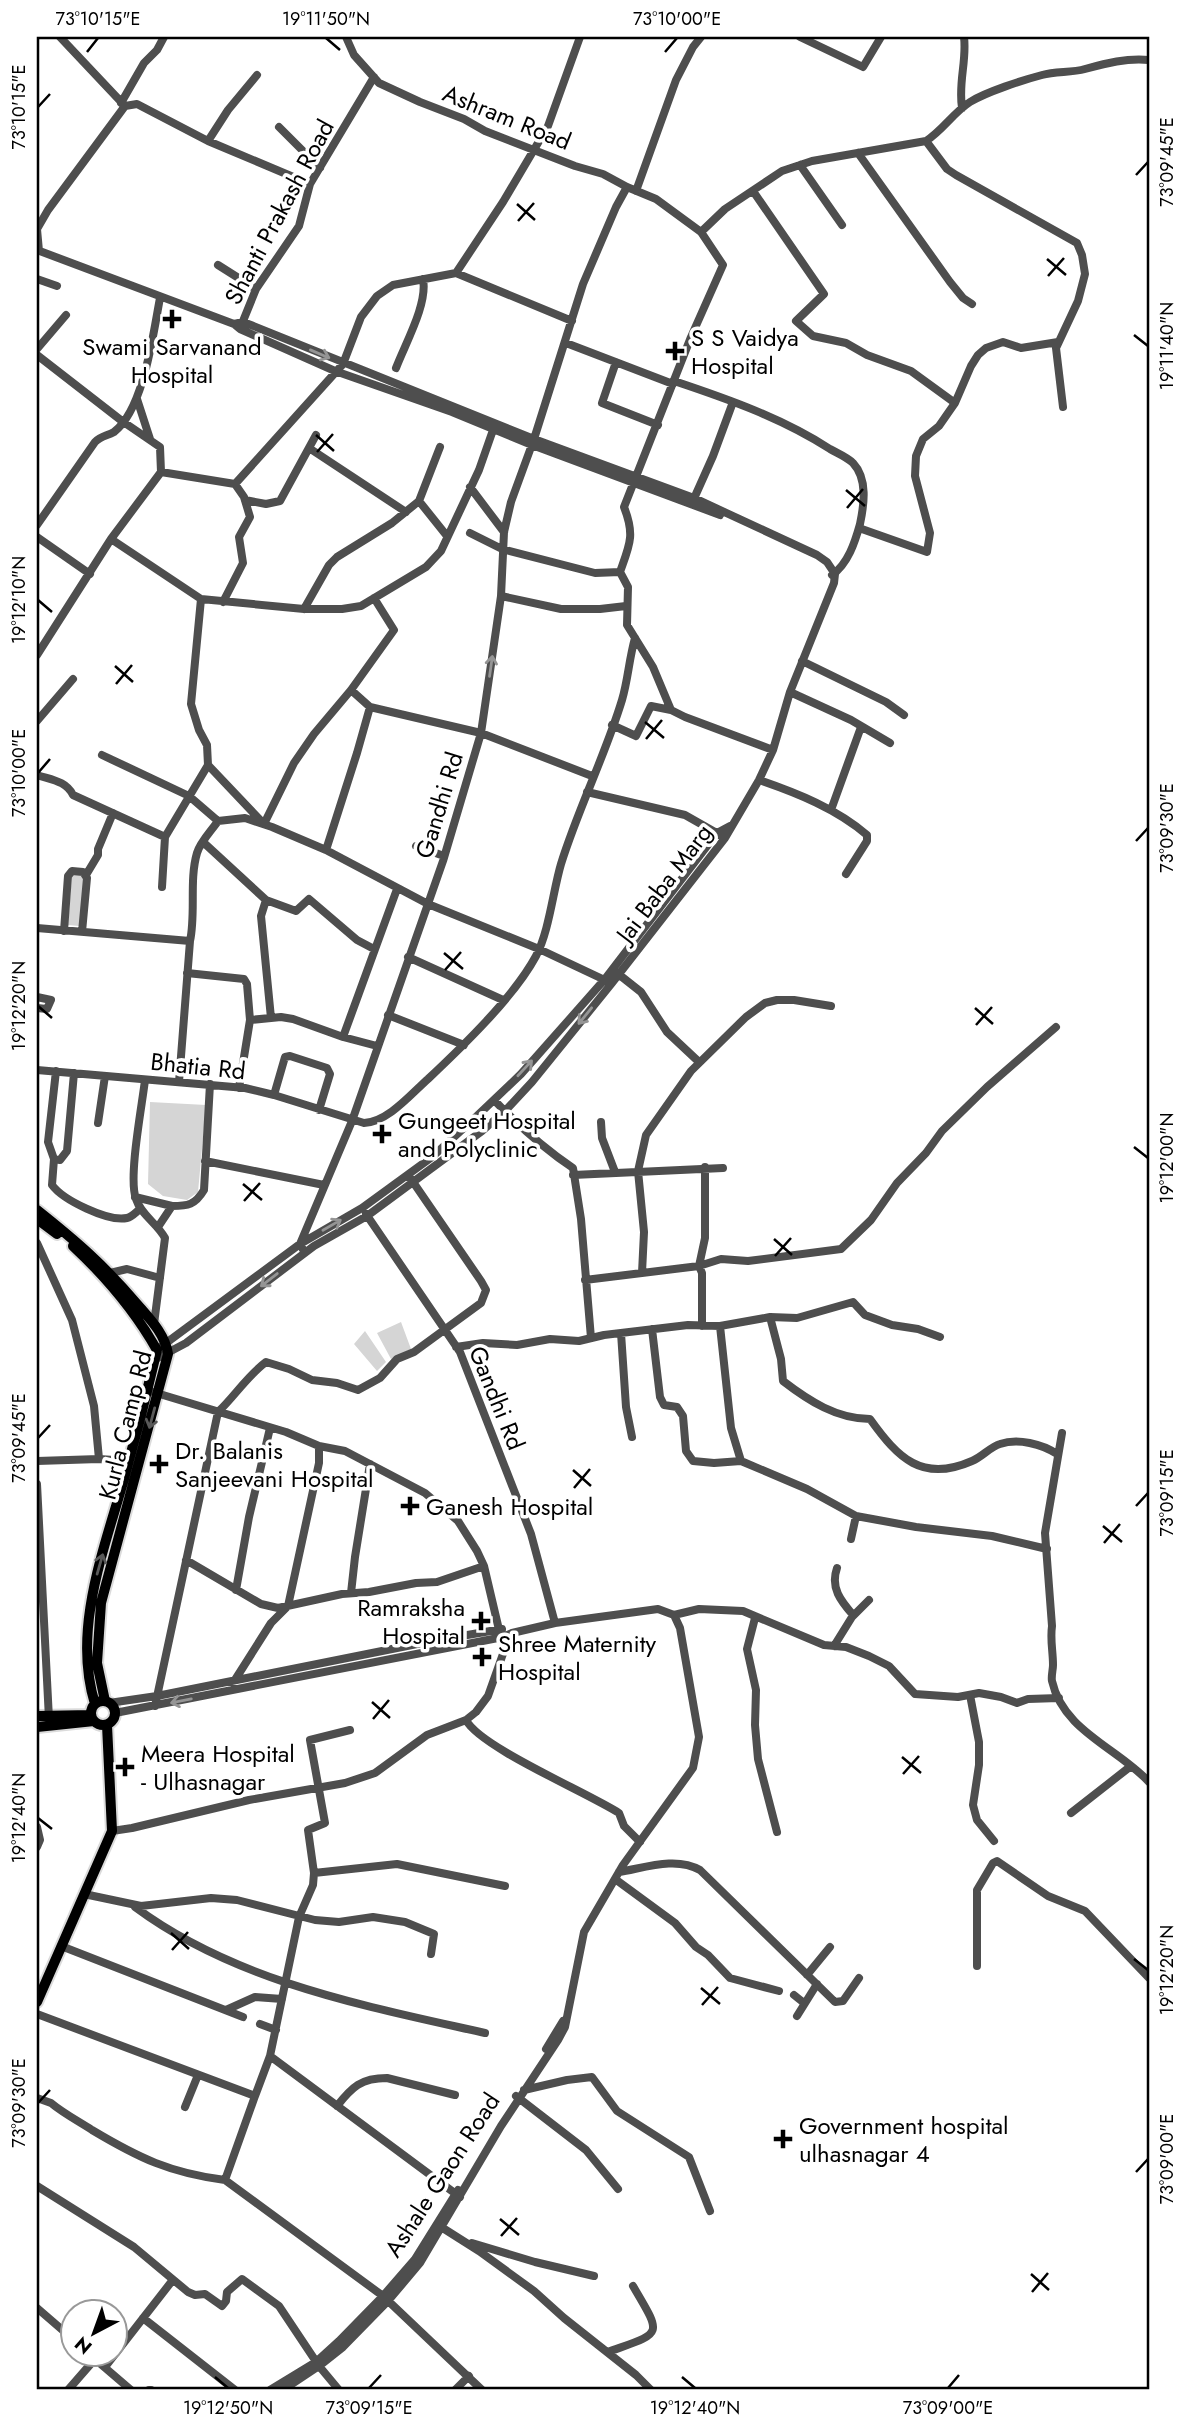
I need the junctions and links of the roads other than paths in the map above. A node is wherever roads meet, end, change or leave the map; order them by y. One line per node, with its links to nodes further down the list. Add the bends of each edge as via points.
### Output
1 (61, 37): 12 (street)
2 (164, 37): 12 (street)
3 (346, 37): 11 (street, Ashram Road, via 354,55)
4 (580, 37): 17 (street, via 548,126)
5 (701, 37): 23 (street, via 676,80)
6 (800, 37): 7 (street, via 863,67)
7 (881, 37)
8 (964, 37): 13 (street)
9 (1149, 60): 13 (street, via 1122,60 1042,75 995,90)
10 (257, 75): 15 (street)
11 (374, 77): 17 (street, Ashram Road, via 395,91); 20 (street, Shanti Prakash Road)
12 (123, 104): 15 (street, via 147,108); 26 (street)
13 (962, 108): 16 (street)
14 (279, 127): 20 (street)
15 (208, 141): 21 (street)
16 (926, 141): 18 (street); 40 (street, via 947,169 1077,243 1086,274)
17 (532, 149): 22 (street, Ashram Road); 30 (street)
18 (858, 153): 19 (street); 36 (street, via 950,282)
19 (800, 165): 24 (street, via 782,170); 25 (street)
20 (320, 168): 21 (street, Shanti Prakash Road)
21 (310, 184): 34 (street, Shanti Prakash Road, via 299,226)
22 (627, 187): 23 (street, Ashram Road); 38 (street, Gandhi Rd, via 583,284)
23 (636, 191): 27 (street, Ashram Road, via 656,199)
24 (753, 191): 27 (street); 51 (street, via 824,294 796,321 803,329 911,371)
25 (842, 226)
26 (37, 229): 28 (street)
27 (701, 232): 48 (street, Ashram Road, via 723,264)
28 (38, 250): 35 (street)
29 (218, 265): 34 (street)
30 (456, 273): 32 (street); 38 (street)
31 (37, 279): 33 (street)
32 (423, 279): 45 (street, via 393,285 377,296 361,317); 46 (street, via 417,316)
33 (57, 286)
34 (256, 289): 39 (street, Shanti Prakash Road)
35 (160, 298): 39 (street); 49 (street)
36 (972, 304)
37 (66, 315): 42 (street)
38 (572, 321): 41 (street, Gandhi Rd)
39 (239, 325): 45 (street, one-way to 45); 47 (street)
40 (1058, 342): 51 (street, via 1021,348 1003,342 986,348 971,366); 52 (street)
41 (566, 343): 44 (street, Jai Baba Marg); 58 (street, Gandhi Rd)
42 (37, 349)
43 (37, 355): 53 (street)
44 (616, 362): 48 (street, Jai Baba Marg); 54 (street, via 602,403)
45 (343, 364): 47 (street); 58 (street, via 451,404)
46 (396, 368)
47 (335, 371): 55 (street); 63 (street)
48 (673, 382): 50 (street, Jai Baba Marg); 54 (street)
49 (137, 399): 53 (street); 57 (street)
50 (733, 401): 67 (street); 70 (street, Jai Baba Marg, via 795,428 853,463 865,500)
51 (956, 403): 70 (street, via 923,439 916,456 915,476 930,533 927,552)
52 (1063, 407)
53 (122, 422): 57 (street); 69 (street, via 95,442)
54 (658, 425): 62 (street)
55 (493, 430): 58 (street); 64 (street)
56 (316, 435): 60 (street)
57 (152, 441): 61 (street, via 160,447)
58 (533, 442): 62 (street); 71 (street, Gandhi Rd)
59 (440, 447): 66 (street)
60 (309, 448): 65 (street, via 280,501); 68 (street)
61 (161, 472): 63 (street); 75 (street)
62 (635, 480): 67 (street); 77 (street, via 624,507 631,524 631,542)
63 (235, 484): 65 (street)
64 (470, 488): 71 (street); 73 (street)
65 (244, 500): 83 (street, via 250,517 239,537 243,563)
66 (419, 500): 68 (street); 73 (street)
67 (693, 501): 79 (street, via 785,543 818,561)
68 (406, 512): 85 (street, via 337,557)
69 (38, 520)
70 (859, 528): 79 (street, Jai Baba Marg, via 847,559)
71 (504, 532): 76 (street, Gandhi Rd)
72 (470, 533): 76 (street)
73 (447, 536): 81 (street, via 426,568)
74 (37, 537): 78 (street)
75 (111, 539): 78 (street); 82 (street)
76 (502, 550): 77 (street, via 595,573); 80 (street, Gandhi Rd)
77 (620, 572): 84 (street, via 628,587)
78 (90, 574): 87 (street)
79 (834, 576): 88 (street, Jai Baba Marg)
80 (501, 596): 84 (street, via 561,609); 98 (street, Gandhi Rd, one-way to 80)
81 (374, 598): 85 (street, via 351,608); 90 (street, via 394,630)
82 (201, 599): 83 (street); 102 (street, via 191,704 207,745)
83 (223, 601): 85 (street)
84 (626, 606): 86 (street, via 627,625)
85 (304, 609)
86 (635, 638): 93 (street); 96 (street)
87 (37, 655)
88 (802, 661): 91 (street, Jai Baba Marg); 94 (street)
89 (73, 679): 95 (street)
90 (351, 690): 92 (street); 111 (street, via 294,763)
91 (790, 692): 97 (street); 100 (street, Jai Baba Marg)
92 (370, 707): 98 (street); 116 (street)
93 (671, 710): 96 (street, via 651,706 636,736); 100 (street)
94 (904, 715)
95 (37, 721)
96 (612, 725): 104 (street)
97 (861, 727): 99 (street); 108 (street)
98 (481, 733): 104 (street); 117 (street, Gandhi Rd)
99 (890, 743)
100 (773, 750): 105 (street, Jai Baba Marg)
101 (102, 755): 107 (street)
102 (208, 765): 107 (street); 111 (street)
103 (37, 775): 109 (street, via 67,785 73,795)
104 (592, 776): 106 (street)
105 (759, 780): 108 (street); 112 (street, Jai Baba Marg)
106 (587, 792): 112 (street, via 684,815); 129 (street, via 561,865)
107 (189, 796): 110 (street); 113 (street)
108 (831, 810): 118 (street, via 867,835)
109 (113, 813): 113 (street); 119 (street)
110 (218, 821): 111 (street, via 245,818); 114 (street)
111 (264, 824): 116 (street)
112 (721, 836): 131 (street, Jai Baba Marg)
113 (165, 837): 120 (street)
114 (204, 842): 122 (street); 127 (street, via 197,852)
115 (416, 846): 117 (street)
116 (326, 850): 121 (street)
117 (444, 856): 123 (street, Gandhi Rd)
118 (846, 874)
119 (86, 875): 125 (street, via 69,874); 126 (street)
120 (162, 887)
121 (397, 888): 123 (street); 128 (street)
122 (266, 900): 128 (street, via 296,911 309,899); 139 (street, via 261,931)
123 (428, 904): 129 (street); 130 (street, Gandhi Rd)
124 (37, 928): 125 (street)
125 (64, 931): 126 (street)
126 (82, 932): 127 (street)
127 (190, 940): 132 (street)
128 (374, 949): 142 (street)
129 (539, 949): 133 (street); 135 (street)
130 (408, 957): 135 (street); 138 (street, Gandhi Rd)
131 (616, 972): 133 (street, Jai Baba Marg); 145 (street, via 641,992 667,1032)
132 (187, 973): 140 (street, via 244,979); 151 (street)
133 (609, 981): 155 (street, Jai Baba Marg, one-way to 133); 157 (street, Jai Baba Marg, one-way to 157)
134 (37, 997): 137 (street, via 51,1000 47,1009)
135 (503, 1000): 143 (street)
136 (831, 1006): 145 (street, via 794,1000 765,1003)
137 (37, 1008)
138 (388, 1015): 143 (street); 144 (street, Gandhi Rd)
139 (271, 1018): 140 (street); 142 (street, via 293,1019)
140 (250, 1020): 153 (street)
141 (1056, 1027): 180 (street, via 942,1131 841,1249 748,1261 721,1258)
142 (343, 1037): 144 (street)
143 (464, 1045): 158 (street, via 384,1116 371,1123)
144 (377, 1046): 158 (street, Gandhi Rd)
145 (699, 1062): 165 (street, via 646,1135)
146 (37, 1070): 147 (street, Bhatia Rd)
147 (56, 1071): 148 (street, Bhatia Rd); 161 (street, via 48,1142)
148 (74, 1073): 149 (street, Bhatia Rd); 161 (street, via 66,1151 60,1160)
149 (104, 1076): 150 (street, Bhatia Rd); 160 (street)
150 (145, 1080): 151 (street, Bhatia Rd); 170 (street, via 133,1179)
151 (179, 1082): 152 (street, Bhatia Rd)
152 (210, 1084): 153 (street, Bhatia Rd); 162 (street)
153 (239, 1087): 154 (street, Bhatia Rd)
154 (274, 1095): 156 (street, Bhatia Rd); 156 (street, via 285,1056 327,1068 330,1074)
155 (494, 1100): 157 (street); 168 (street, Jai Baba Marg)
156 (319, 1110): 158 (street, Bhatia Rd)
157 (505, 1111): 167 (street, via 546,1150 573,1168); 168 (street, Jai Baba Marg)
158 (352, 1121): 169 (street, Gandhi Rd)
159 (601, 1122): 166 (street)
160 (98, 1124)
161 (54, 1159): 172 (street, via 52,1185 82,1207 123,1219)
162 (205, 1161): 169 (street); 171 (street, via 204,1191 198,1200 189,1206)
163 (705, 1167): 164 (street); 165 (street); 180 (street, via 705,1238)
164 (723, 1168)
165 (638, 1171): 166 (street); 182 (street, via 644,1233)
166 (615, 1172): 167 (street)
167 (573, 1175): 184 (street)
168 (411, 1178): 174 (street, Jai Baba Marg); 190 (street, via 486,1290 481,1303)
169 (324, 1185): 178 (street, Gandhi Rd)
170 (135, 1198): 171 (street); 172 (street)
171 (172, 1206): 176 (street)
172 (140, 1209): 176 (street)
173 (37, 1210): 181 (main road, Kurla Camp Rd)
174 (365, 1212): 178 (street, one-way to 174); 179 (street); 190 (street, Gandhi Rd)
175 (37, 1219): 188 (main road, Kurla Camp Rd, via 92,1264)
176 (158, 1227): 183 (street, via 165,1238)
177 (37, 1243): 203 (street, via 72,1320 94,1406)
178 (300, 1244): 179 (street); 195 (street)
179 (305, 1253): 195 (street, one-way to 195)
180 (699, 1266): 182 (street); 186 (street)
181 (110, 1273): 183 (street, via 127,1269); 188 (main road, Kurla Camp Rd)
182 (642, 1273): 184 (street)
183 (160, 1278): 188 (street)
184 (585, 1280): 193 (street)
185 (770, 1317): 187 (street); 192 (street, via 797,1318 853,1302 865,1315); 202 (street, via 783,1381 837,1415 870,1419 900,1456 916,1466 952,1469 976,1460 998,1444 1017,1441)
186 (702, 1326): 187 (street); 189 (street)
187 (720, 1326): 206 (street, via 731,1428)
188 (150, 1328): 195 (main road, Kurla Camp Rd)
189 (652, 1329): 191 (street); 206 (street, via 660,1397 664,1405 677,1407 683,1416 689,1457 699,1462)
190 (445, 1330): 194 (street, Gandhi Rd); 197 (street, via 358,1390 266,1363)
191 (621, 1333): 193 (street); 200 (street)
192 (940, 1337)
193 (591, 1338): 194 (street)
194 (456, 1347): 222 (street, Gandhi Rd, via 531,1534)
195 (162, 1352): 196 (main road, Kurla Camp Rd)
196 (153, 1392): 197 (street); 205 (main road, Kurla Camp Rd); 232 (main road, Kurla Camp Rd, one-way to 232, via 101,1603 97,1663)
197 (218, 1412): 198 (street); 212 (street)
198 (270, 1428): 201 (street); 215 (street)
199 (1062, 1433): 202 (street)
200 (632, 1437)
201 (319, 1446): 207 (street, via 345,1451); 218 (street)
202 (1057, 1454): 211 (street, via 1045,1533)
203 (99, 1459): 204 (street); 205 (street)
204 (37, 1461)
205 (129, 1461): 232 (main road, Kurla Camp Rd, one-way to 205, via 89,1684 89,1615)
206 (741, 1461): 209 (street, via 807,1489)
207 (370, 1464): 213 (street, via 425,1493 458,1521); 216 (street)
208 (37, 1484): 234 (street)
209 (856, 1517): 210 (street); 211 (street, via 992,1536)
210 (851, 1539)
211 (1047, 1549): 230 (street, via 1051,1679)
212 (186, 1560): 215 (street); 229 (street)
213 (484, 1566): 216 (street, via 437,1582); 223 (street)
214 (837, 1569): 220 (street, via 835,1586)
215 (236, 1590): 218 (street, via 261,1604)
216 (351, 1593): 218 (street)
217 (869, 1600): 220 (street)
218 (288, 1606): 226 (street, via 271,1623)
219 (674, 1615): 221 (street, via 699,1609 743,1611); 222 (street, via 657,1609); 247 (street, Ashale Gaon Road, via 698,1737 693,1768)
220 (853, 1615): 225 (street)
221 (755, 1618): 225 (street); 245 (street, via 747,1649 756,1690 758,1759)
222 (555, 1623): 223 (street)
223 (501, 1632): 224 (street); 235 (street, via 504,1651 488,1696)
224 (428, 1646): 226 (street); 227 (street)
225 (834, 1646): 228 (street, via 889,1666 915,1694)
226 (234, 1681): 227 (street); 229 (street)
227 (231, 1691): 231 (street, one-way to 231)
228 (970, 1695): 230 (street, via 1017,1703); 246 (street, via 979,1742 973,1805 981,1827)
229 (157, 1696): 231 (street); 232 (street)
230 (1059, 1698): 239 (street, via 1085,1732)
231 (155, 1706): 232 (street)
232 (101, 1709): 234 (main road); 244 (main road, via 113,1720 107,1724)
233 (37, 1716): 234 (main road)
234 (49, 1720): 236 (main road)
235 (466, 1720): 241 (street, via 427,1735 376,1773); 247 (street, via 493,1745 619,1813 624,1826)
236 (37, 1727)
237 (350, 1730): 241 (street, via 310,1740)
238 (1149, 1765): 240 (street)
239 (1131, 1766): 240 (street); 242 (street)
240 (1146, 1778)
241 (319, 1787): 244 (street); 249 (street, via 326,1824 307,1832)
242 (1071, 1813)
243 (37, 1827): 248 (street)
244 (112, 1830): 252 (main road)
245 (777, 1832)
246 (995, 1841)
247 (640, 1842): 250 (street, Ashale Gaon Road)
248 (37, 1847)
249 (314, 1873): 251 (street, via 397,1864); 254 (street)
250 (617, 1876): 259 (street, via 690,1864); 264 (street, via 675,1923 730,1978); 278 (street, Ashale Gaon Road, via 584,1932 565,2027)
251 (505, 1885)
252 (84, 1894): 253 (street); 255 (main road)
253 (134, 1906): 254 (street, via 227,1899); 262 (street, via 181,1938)
254 (299, 1917): 257 (street, via 330,1922 373,1917 405,1922 434,1934); 262 (street)
255 (61, 1946): 267 (main road); 269 (street)
256 (830, 1947): 259 (street)
257 (431, 1954)
258 (977, 1966): 261 (street, via 977,1890 997,1861 1048,1895 1085,1911)
259 (807, 1975): 263 (street)
260 (859, 1978): 263 (street, via 840,2003)
261 (1149, 1978)
262 (285, 1982): 266 (street); 275 (street)
263 (817, 1984): 268 (street)
264 (779, 1991)
265 (794, 1995): 268 (street)
266 (282, 1999): 269 (street, via 255,1997); 274 (street)
267 (37, 2000)
268 (804, 2003): 271 (street)
269 (226, 2010): 272 (street)
270 (37, 2014): 277 (street)
271 (797, 2016)
272 (243, 2017)
273 (260, 2024): 274 (street)
274 (276, 2030): 276 (street)
275 (485, 2033)
276 (270, 2056): 280 (street); 282 (street)
277 (198, 2075): 280 (street); 283 (street)
278 (521, 2093): 286 (street, via 586,2150); 287 (street, Ashale Gaon Road); 288 (street, via 592,2077 617,2111 693,2161)
279 (455, 2095): 282 (street, via 378,2078 352,2087)
280 (255, 2096): 284 (street)
281 (37, 2098): 284 (street, via 134,2155 181,2172)
282 (337, 2106): 287 (street)
283 (185, 2107)
284 (225, 2180): 294 (street)
285 (37, 2186): 292 (street, via 134,2247)
286 (618, 2189)
287 (457, 2196): 289 (street, Ashale Gaon Road)
288 (710, 2211)
289 (439, 2226): 290 (street); 294 (street, Ashale Gaon Road)
290 (460, 2239): 291 (street); 299 (street, via 534,2291)
291 (594, 2276)
292 (172, 2281): 296 (street); 300 (street, via 222,2306 227,2292 242,2279 251,2284 279,2306)
293 (633, 2286): 299 (street, via 654,2330 644,2339)
294 (385, 2298): 300 (street, Ashale Gaon Road); 303 (street)
295 (37, 2308): 297 (street)
296 (143, 2318): 298 (street); 306 (street)
297 (60, 2328)
298 (130, 2335)
299 (608, 2352): 312 (street)
300 (317, 2364): 307 (street, Ashale Gaon Road); 308 (street, Ashale Gaon Road); 309 (street)
301 (84, 2368): 304 (street)
302 (106, 2368): 305 (street)
303 (469, 2376): 310 (street); 311 (street)
304 (68, 2390)
305 (131, 2390)
306 (235, 2390)
307 (270, 2390)
308 (282, 2390)
309 (339, 2390)
310 (455, 2390)
311 (482, 2390)
312 (651, 2390)

